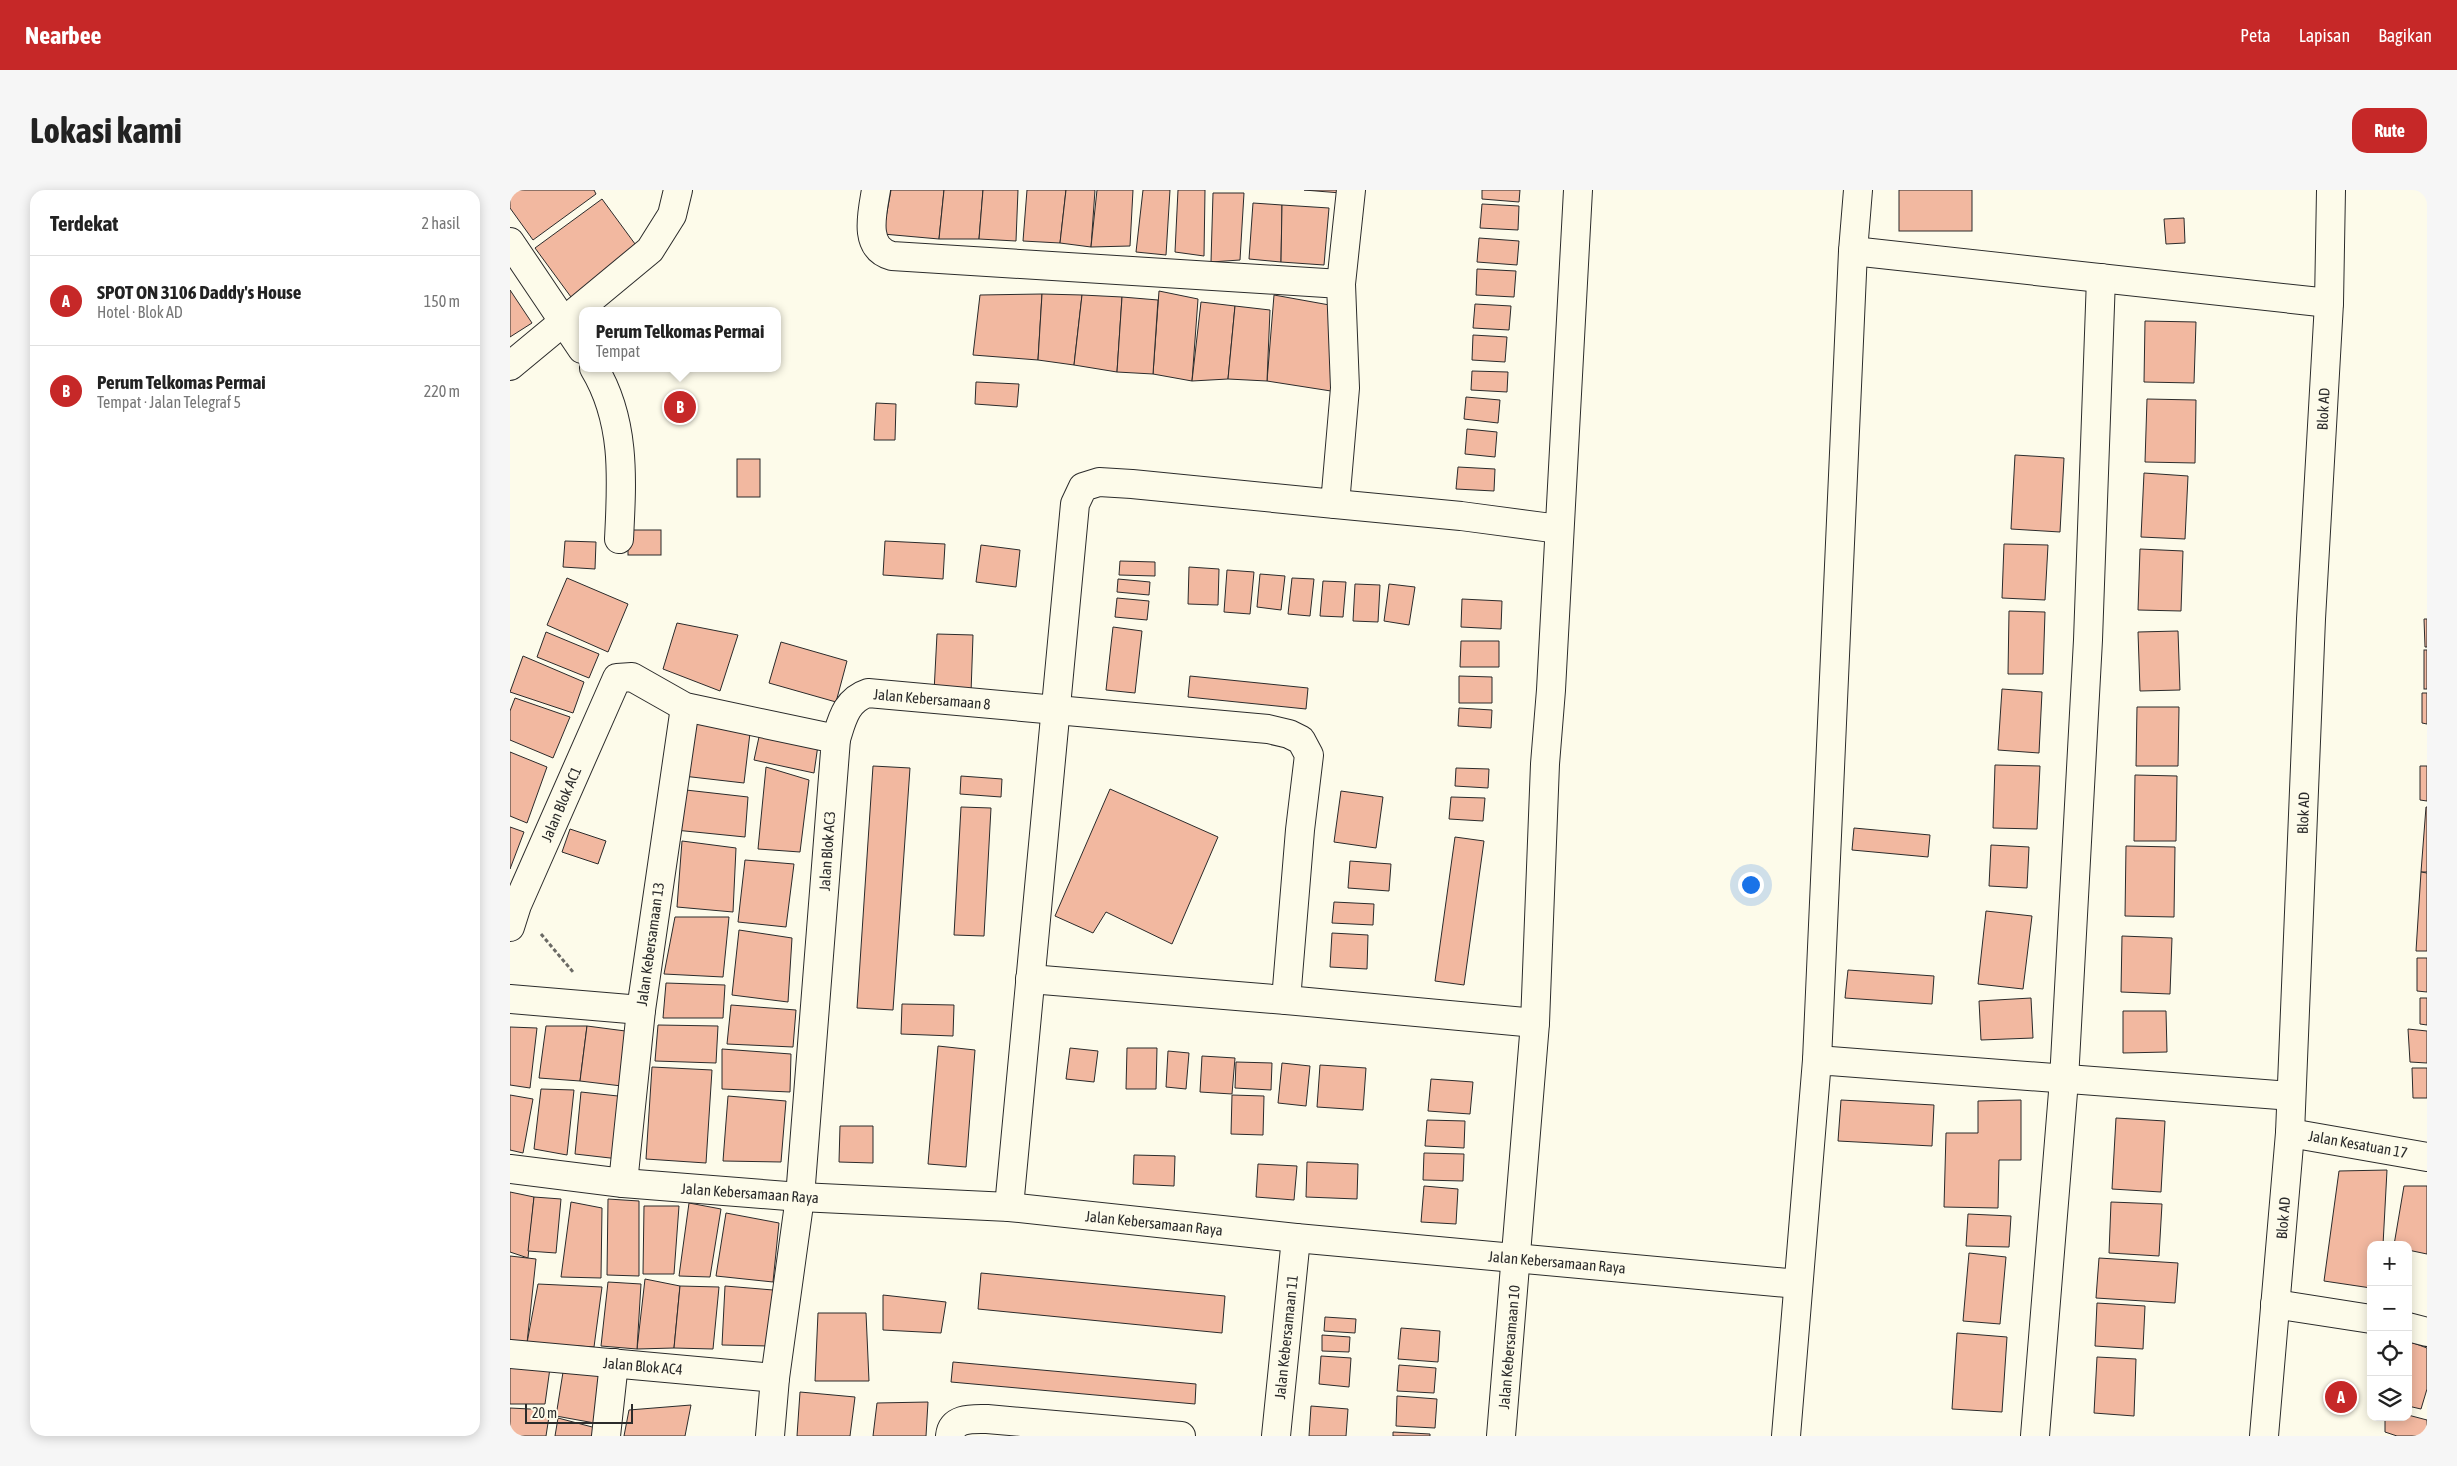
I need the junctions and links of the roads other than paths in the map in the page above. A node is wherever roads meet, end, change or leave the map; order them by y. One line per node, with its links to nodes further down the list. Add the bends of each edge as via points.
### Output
1 (678, 190): 12 (street, via 672,215 650,250)
2 (876, 190): 10 (street, via 872,240 876,248 892,256)
3 (1351, 190): 10 (street)
4 (1578, 190): 19 (street, Jalan Kebersamaan 10)
5 (1858, 190): 8 (street)
6 (2332, 190): 11 (street, Blok AD)
7 (510, 242): 14 (street)
8 (1853, 251): 9 (street); 30 (street)
9 (2101, 278): 11 (street); 31 (street, via 2088,640)
10 (1341, 284): 18 (street, via 1345,388)
11 (2329, 303): 32 (street, Blok AD, via 2311,619)
12 (581, 307)
13 (579, 308): 14 (street)
14 (565, 320): 15 (street); 16 (street)
15 (579, 344)
16 (510, 366)
17 (596, 372): 20 (street, via 615,416 622,468)
18 (1335, 504): 19 (street); 22 (street, via 1132,484 1099,482 1083,487 1075,504)
19 (1559, 529): 29 (street, Jalan Kebersamaan 10, via 1545,764)
20 (619, 539)
21 (685, 707): 23 (street); 24 (street, Jalan Blok AC1, via 632,677 621,676 614,681); 28 (street, Jalan Kebersamaan 13)
22 (1056, 712): 23 (street, Jalan Kebersamaan 8, via 868,693 849,706); 25 (street); 27 (street, Jalan Kebersamaan 8, via 1268,729 1301,740 1309,756)
23 (836, 739): 37 (street, Jalan Blok AC3)
24 (512, 920)
25 (1030, 979): 27 (street); 38 (street)
26 (510, 999): 28 (street)
27 (1286, 1000): 29 (street)
28 (640, 1010): 36 (street, Jalan Kebersamaan 13)
29 (1535, 1023): 40 (street, Jalan Kebersamaan 10)
30 (1817, 1060): 31 (street); 41 (street)
31 (2064, 1080): 32 (street); 56 (street)
32 (2291, 1096): 33 (street, Blok AD)
33 (2290, 1133): 34 (street, Jalan Kesatuan 17); 42 (street, Blok AD)
34 (2427, 1156)
35 (510, 1170): 36 (street, Jalan Kebersamaan Raya)
36 (623, 1183): 37 (street, Jalan Kebersamaan Raya)
37 (800, 1198): 38 (street, Jalan Kebersamaan Raya); 48 (street, Jalan Blok AC3)
38 (1008, 1207): 39 (street, Jalan Kebersamaan Raya)
39 (1296, 1238): 40 (street, Jalan Kebersamaan Raya); 53 (street, Jalan Kebersamaan 11)
40 (1517, 1259): 41 (street, Jalan Kebersamaan Raya); 54 (street, Jalan Kebersamaan 10)
41 (1798, 1284): 55 (street)
42 (2276, 1304): 43 (street); 57 (street, Blok AD)
43 (2367, 1318)
44 (2412, 1328): 45 (street)
45 (2427, 1332)
46 (510, 1354): 47 (street, Jalan Blok AC4)
47 (614, 1364): 48 (street, Jalan Blok AC4); 49 (street)
48 (775, 1378): 50 (street, Jalan Blok AC3)
49 (606, 1436)
50 (770, 1436)
51 (950, 1436): 52 (street, via 958,1422 967,1419)
52 (1181, 1436)
53 (1276, 1436)
54 (1502, 1436)
55 (1786, 1436)
56 (2035, 1436)
57 (2264, 1436)

